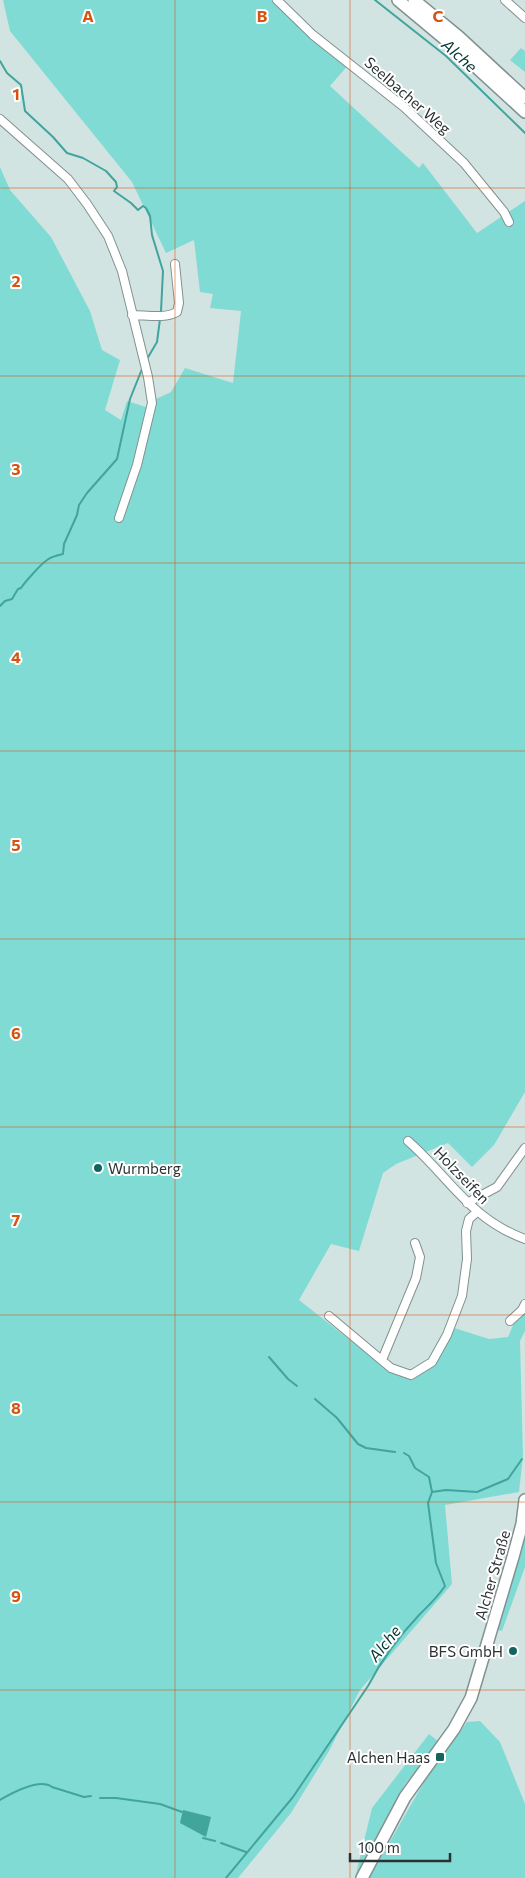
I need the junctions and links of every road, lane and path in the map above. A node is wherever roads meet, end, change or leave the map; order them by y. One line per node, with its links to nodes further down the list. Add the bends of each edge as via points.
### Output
1 (277, 0): 9 (street, Seelbacher Weg, via 313,35 404,107 464,163)
2 (398, 0): 7 (street)
3 (414, 0): 6 (street)
4 (505, 0): 5 (street)
5 (525, 18)
6 (525, 98)
7 (525, 112)
8 (0, 119): 11 (street, via 68,179 87,204 108,236 122,271)
9 (509, 222)
10 (175, 264): 11 (street, via 177,312 159,316)
11 (132, 315): 12 (street, via 152,403)
12 (119, 518)
13 (408, 1141): 15 (street, Holzseifen)
14 (525, 1148): 15 (street, via 497,1187)
15 (467, 1203): 16 (street, Holzseifen)
16 (477, 1212): 17 (street, Holzseifen); 22 (street, via 469,1219 466,1231 468,1259 462,1296 432,1362 411,1375 391,1368)
17 (525, 1239)
18 (415, 1243): 22 (street, via 420,1257 416,1278)
19 (525, 1304): 21 (street)
20 (329, 1316): 22 (street)
21 (510, 1321)
22 (382, 1360)
23 (525, 1500): 24 (street, Alcher Straße, via 518,1540 466,1708 405,1797)
24 (362, 1878)

